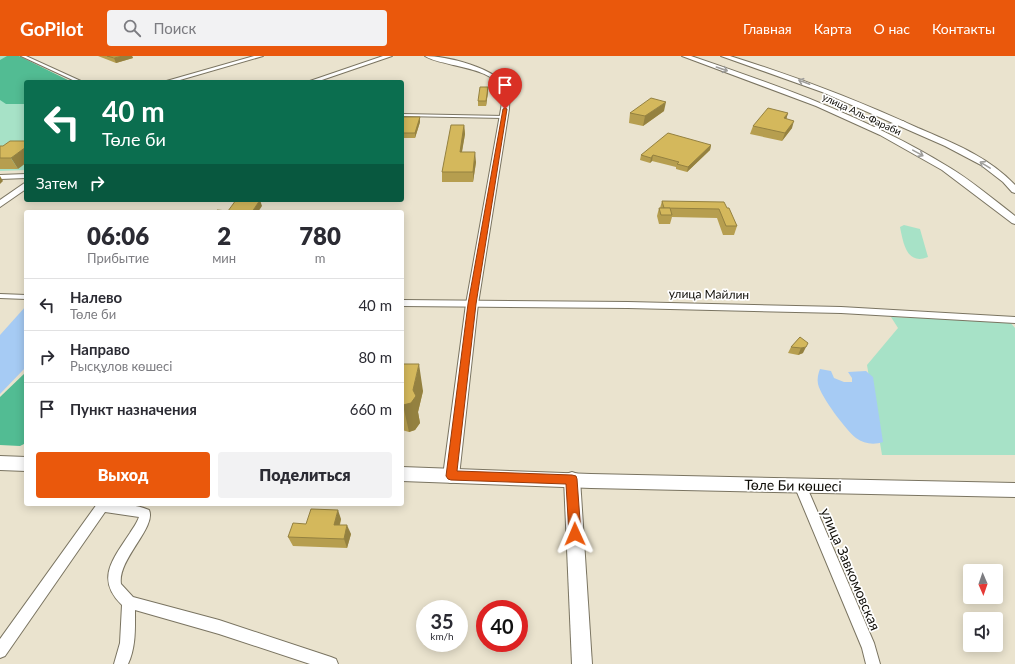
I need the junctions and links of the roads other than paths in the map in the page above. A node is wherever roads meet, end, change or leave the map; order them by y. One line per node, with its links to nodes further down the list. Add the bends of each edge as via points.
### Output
1 (23, 56): 7 (street)
2 (260, 56): 8 (main road)
3 (389, 56): 9 (main road)
4 (428, 56): 11 (main road, via 480,71 497,80 504,87)
5 (685, 56): 13 (main road, улица Аль-Фараби, one-way to 13, via 817,104)
6 (724, 56): 12 (main road, улица Аль-Фараби, one-way to 6, via 792,78)
7 (76, 80)
8 (173, 80)
9 (316, 80)
10 (404, 115): 11 (street)
11 (504, 117): 23 (main road)
12 (903, 123): 13 (street); 17 (main road, улица Аль-Фараби, one-way to 12, via 1001,174 978,160)
13 (872, 128): 19 (main road, улица Аль-Фараби, one-way to 19, via 944,168)
14 (24, 176): 15 (street)
15 (0, 177)
16 (24, 186): 18 (main road)
17 (1015, 190)
18 (0, 204)
19 (1015, 221)
20 (0, 296): 21 (street)
21 (24, 297)
22 (404, 303): 23 (street, улица Майлин)
23 (472, 304): 24 (street, улица Майлин, via 841,310); 28 (main road)
24 (1015, 320)
25 (0, 463): 26 (main road)
26 (24, 464)
27 (404, 474): 28 (main road, Төле Би көшесі)
28 (451, 476): 29 (main road, Төле Би көшесі)
29 (572, 479): 30 (main road, Төле Би көшесі); 38 (main road)
30 (800, 485): 31 (main road, Төле Би көшесі); 39 (street, улица Завкомовская, via 869,648)
31 (1015, 490)
32 (102, 506): 35 (street)
33 (108, 506): 34 (street, via 141,512 146,518 118,566 113,580 117,590)
34 (129, 602): 36 (street, via 128,636); 37 (street, via 219,627)
35 (0, 651)
36 (121, 664)
37 (330, 664)
38 (582, 664)
39 (873, 664)

